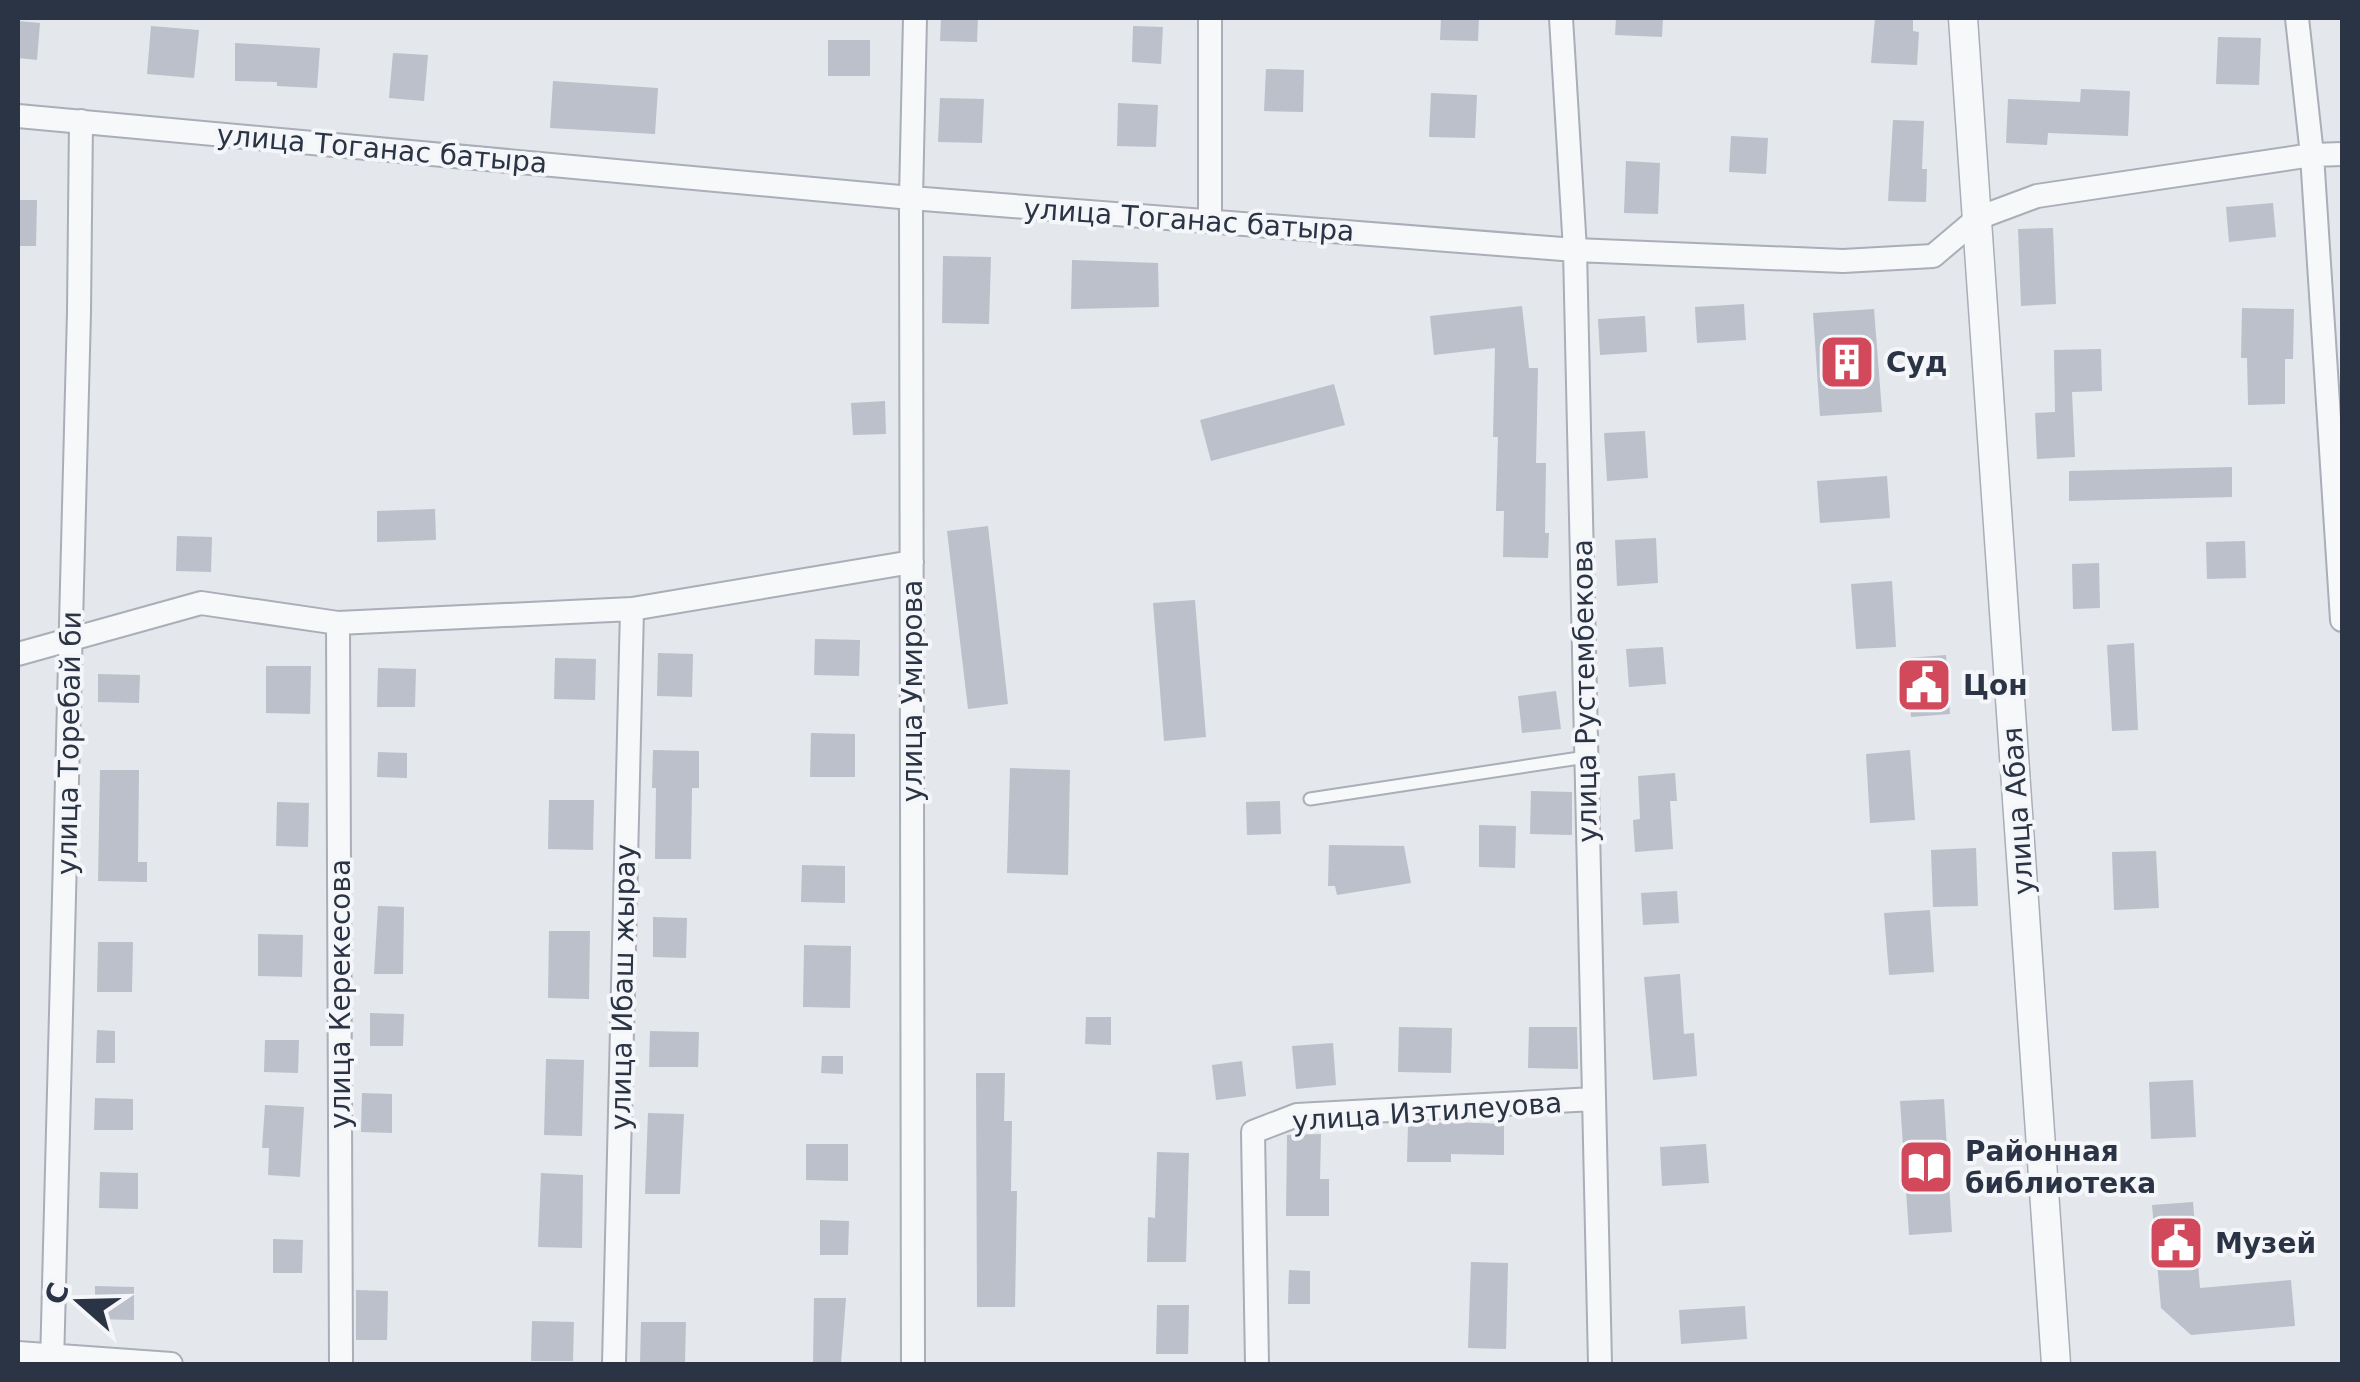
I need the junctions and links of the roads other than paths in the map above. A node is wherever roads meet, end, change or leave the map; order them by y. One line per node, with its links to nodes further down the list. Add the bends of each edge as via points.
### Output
1 (915, 18): 10 (street, улица Умирова)
2 (1210, 18): 12 (street)
3 (1561, 18): 13 (street, улица Рустембекова)
4 (1964, 18): 11 (street, улица Абая)
5 (2297, 18): 9 (street)
6 (18, 116): 7 (street, улица Тоганас батыра)
7 (81, 122): 10 (street, улица Тоганас батыра); 19 (street, улица Торебай би)
8 (2342, 154): 9 (street, улица Тоганас батыра)
9 (2312, 155): 11 (street, улица Тоганас батыра, via 2037,196); 14 (street)
10 (912, 198): 12 (street, улица Тоганас батыра); 15 (street, улица Умирова)
11 (1978, 218): 13 (street, улица Тоганас батыра, via 1932,256 1844,262); 32 (street, улица Абая)
12 (1210, 221): 13 (street, улица Тоганас батыра)
13 (1574, 250): 21 (street, улица Рустембекова)
14 (2340, 538): 17 (street)
15 (912, 562): 16 (street); 29 (street, улица Умирова)
16 (632, 609): 18 (street); 28 (street, улица Ибаш жырау)
17 (2342, 620)
18 (338, 623): 19 (street, via 201,603); 27 (street, улица Керекесова)
19 (72, 639): 20 (street); 25 (street, улица Торебай би)
20 (18, 654)
21 (1586, 757): 22 (lane); 23 (street, улица Рустембекова)
22 (1310, 799)
23 (1594, 1099): 30 (street, улица Изтилеуова, via 1298,1115 1254,1132); 31 (street, улица Рустембекова)
24 (18, 1353): 25 (street)
25 (52, 1360): 26 (street)
26 (171, 1364)
27 (340, 1364)
28 (614, 1364)
29 (914, 1364)
30 (1257, 1364)
31 (1600, 1364)
32 (2056, 1364)

